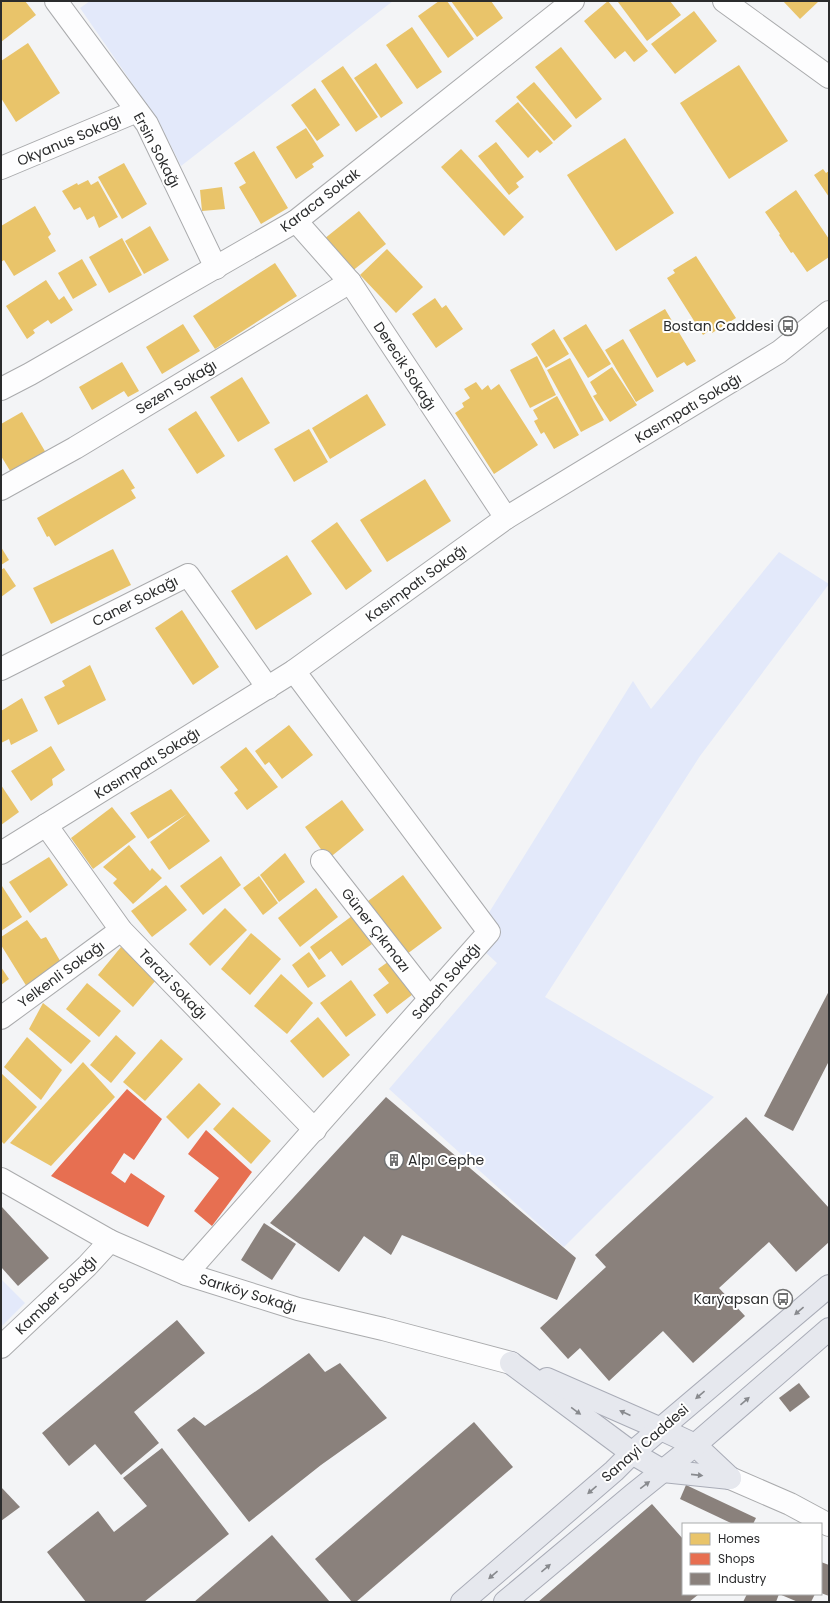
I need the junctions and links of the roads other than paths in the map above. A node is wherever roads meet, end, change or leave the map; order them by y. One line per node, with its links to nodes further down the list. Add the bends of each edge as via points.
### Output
1 (56, 1): 5 (street, Ersin Sokağı)
2 (574, 1): 7 (street, Karaca Sokak)
3 (724, 1): 4 (street)
4 (826, 71)
5 (137, 111): 6 (street, Okyanus Sokağı); 8 (street, Ersin Sokağı, via 147,124)
6 (1, 168)
7 (296, 221): 8 (street, Karaca Sokak); 9 (street, Derecik Sokağı)
8 (216, 268): 11 (street, Karaca Sokak)
9 (350, 282): 12 (street, Sezen Sokağı, via 76,448); 13 (street, Derecik Sokağı)
10 (829, 312): 13 (street, Kasımpatı Sokağı, via 779,352)
11 (1, 389)
12 (1, 489)
13 (506, 518): 15 (street, Kasımpatı Sokağı)
14 (1, 669): 16 (street, Caner Sokağı, via 188,575)
15 (294, 671): 16 (street, Kasımpatı Sokağı); 21 (street, Sabah Sokağı, via 489,932)
16 (268, 688): 17 (street, Kasımpatı Sokağı)
17 (46, 825): 18 (street, Kasımpatı Sokağı); 20 (street, Terazi Sokağı)
18 (1, 853)
19 (322, 861): 21 (street, Güner Çıkmazı)
20 (121, 930): 22 (street, Yelkenli Sokağı); 23 (street, Terazi Sokağı)
21 (430, 999): 23 (street, Sabah Sokağı)
22 (1, 1018)
23 (315, 1130): 26 (street, Sabah Sokağı)
24 (1, 1179): 25 (street, Sarıköy Sokağı)
25 (110, 1241): 26 (street, Sarıköy Sokağı); 29 (street, Kamber Sokağı)
26 (186, 1274): 30 (street, Sarıköy Sokağı, via 298,1309)
27 (829, 1286): 31 (main road, Sanayi Caddesi, one-way to 31)
28 (829, 1329): 32 (main road, one-way to 28)
29 (1, 1347)
30 (511, 1363): 31 (main road, one-way to 30); 33 (main road, one-way to 33)
31 (661, 1429): 32 (main road); 33 (main road, Sanayi Caddesi)
32 (695, 1445): 34 (main road); 35 (main road)
33 (632, 1453): 34 (main road); 37 (main road, Sanayi Caddesi, one-way to 37, via 614,1472)
34 (663, 1471): 35 (main road, one-way to 35); 38 (main road, one-way to 34)
35 (730, 1478): 36 (street, via 790,1504)
36 (829, 1525)
37 (462, 1602)
38 (505, 1602)

